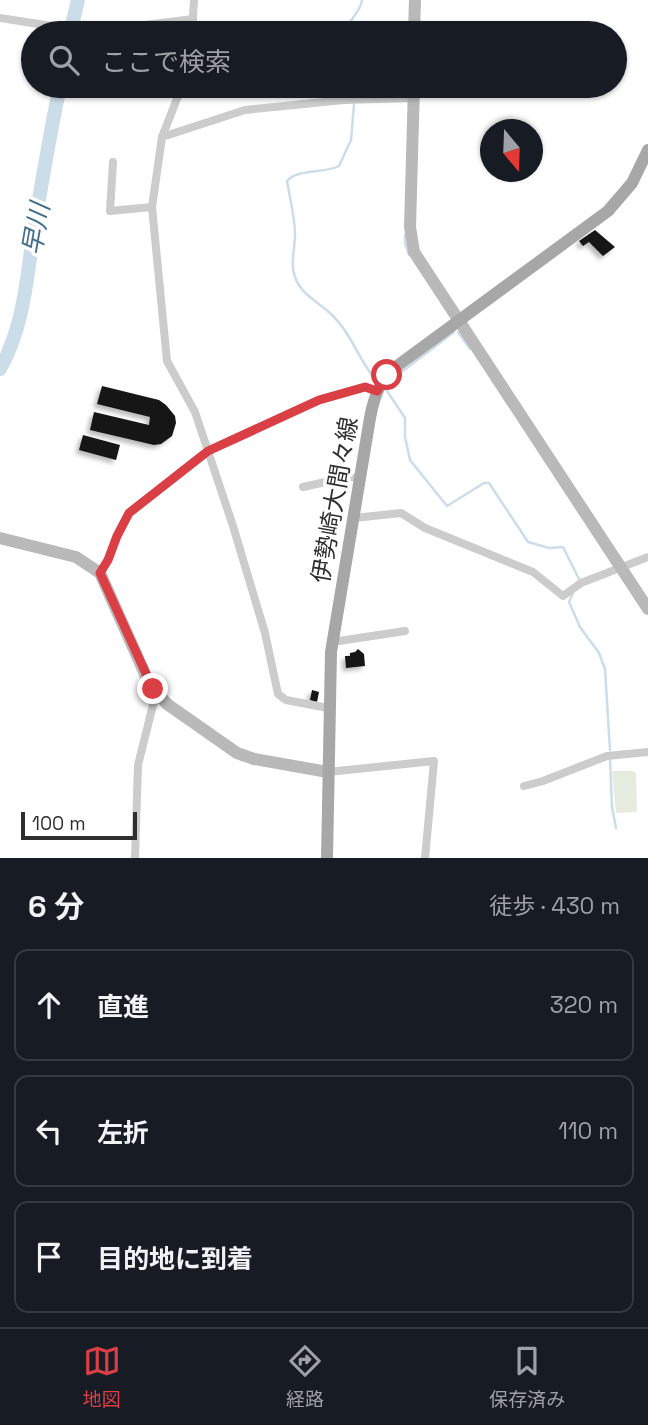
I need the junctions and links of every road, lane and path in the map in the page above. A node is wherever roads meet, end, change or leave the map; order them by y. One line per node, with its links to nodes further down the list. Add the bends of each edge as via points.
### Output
1 (194, 0): 2 (street); 5 (street)
2 (202, 0)
3 (415, 0): 8 (street)
4 (0, 18): 6 (street)
5 (193, 19): 7 (street)
6 (21, 21)
7 (178, 21)
8 (414, 21)
9 (177, 98): 12 (street)
10 (362, 98): 12 (street, via 245,110)
11 (414, 98): 16 (street, via 412,245)
12 (162, 137): 15 (street)
13 (648, 150): 16 (main road, 伊勢崎大間々線, via 632,183 614,205)
14 (113, 162): 15 (street, via 110,211)
15 (152, 207): 18 (street, via 167,361 191,402)
16 (459, 321): 17 (main road, 伊勢崎大間々線, via 391,371); 24 (street)
17 (377, 391): 18 (street, via 365,387 319,400); 19 (main road, 伊勢崎大間々線)
18 (208, 451): 25 (street, via 129,513); 30 (street, via 265,632 278,694 286,700)
19 (360, 478): 20 (street); 21 (main road, 伊勢崎大間々線)
20 (303, 487)
21 (354, 518): 24 (street, via 401,513 425,528 533,572 563,596 581,583); 28 (main road, 伊勢崎大間々線)
22 (0, 538): 25 (street, via 76,557)
23 (648, 557): 24 (street)
24 (621, 568): 26 (street)
25 (100, 573): 29 (street)
26 (648, 609)
27 (405, 631): 28 (street)
28 (333, 640): 30 (main road, 伊勢崎大間々線)
29 (158, 696): 32 (street, via 237,753); 34 (street, via 138,765)
30 (328, 708): 32 (main road, 伊勢崎大間々線)
31 (648, 752): 33 (street, via 607,756)
32 (328, 772): 35 (main road, 伊勢崎大間々線); 36 (street, via 434,761)
33 (524, 786)
34 (135, 858)
35 (327, 858)
36 (425, 858)

